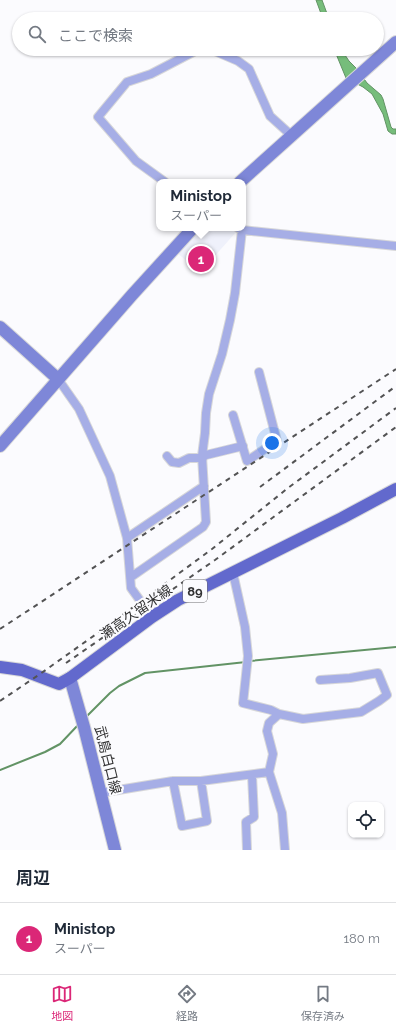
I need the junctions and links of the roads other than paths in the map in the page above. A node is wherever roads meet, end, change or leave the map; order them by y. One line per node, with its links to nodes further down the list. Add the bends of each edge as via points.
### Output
1 (396, 42): 2 (street)
2 (384, 53)
3 (186, 56): 7 (street, via 151,74 127,82 98,117 136,161)
4 (226, 56): 6 (street, via 249,69 270,116)
5 (380, 56): 6 (street)
6 (292, 135): 8 (street)
7 (161, 179)
8 (243, 179)
9 (246, 230): 12 (street)
10 (189, 231): 15 (street)
11 (240, 231): 20 (street, via 235,293 222,354 209,394)
12 (396, 246)
13 (0, 327): 15 (street)
14 (259, 372): 18 (street, via 277,442 247,461)
15 (58, 379): 17 (street); 23 (street, via 79,409 107,469)
16 (233, 415): 18 (street)
17 (0, 446)
18 (243, 446): 20 (street)
19 (167, 456): 20 (street, via 172,462 179,463 189,458)
20 (202, 457): 21 (street)
21 (204, 486): 23 (street); 25 (street, via 206,522 203,527)
22 (396, 489): 24 (main road, 瀬高久留米線 / 89)
23 (127, 538): 25 (street)
24 (233, 573): 26 (main road, 瀬高久留米線 / 89); 30 (street, via 247,642 243,703)
25 (131, 577): 26 (street, via 131,588)
26 (152, 617): 28 (main road, 瀬高久留米線 / 89)
27 (0, 667): 28 (main road, 瀬高久留米線 / 89, via 22,670 59,684)
28 (70, 678): 35 (street, 武島白口線)
29 (320, 680): 30 (street, via 378,673 387,695 361,712 303,719)
30 (279, 714): 31 (street, via 269,723 267,731 273,754)
31 (269, 772): 32 (street); 38 (street, via 282,813)
32 (252, 775): 34 (street); 37 (street, via 254,817 246,822)
33 (173, 781): 34 (street); 34 (street, via 182,826 207,821); 35 (street)
34 (201, 781)
35 (100, 794): 36 (street, 武島白口線)
36 (115, 850)
37 (247, 850)
38 (285, 850)

